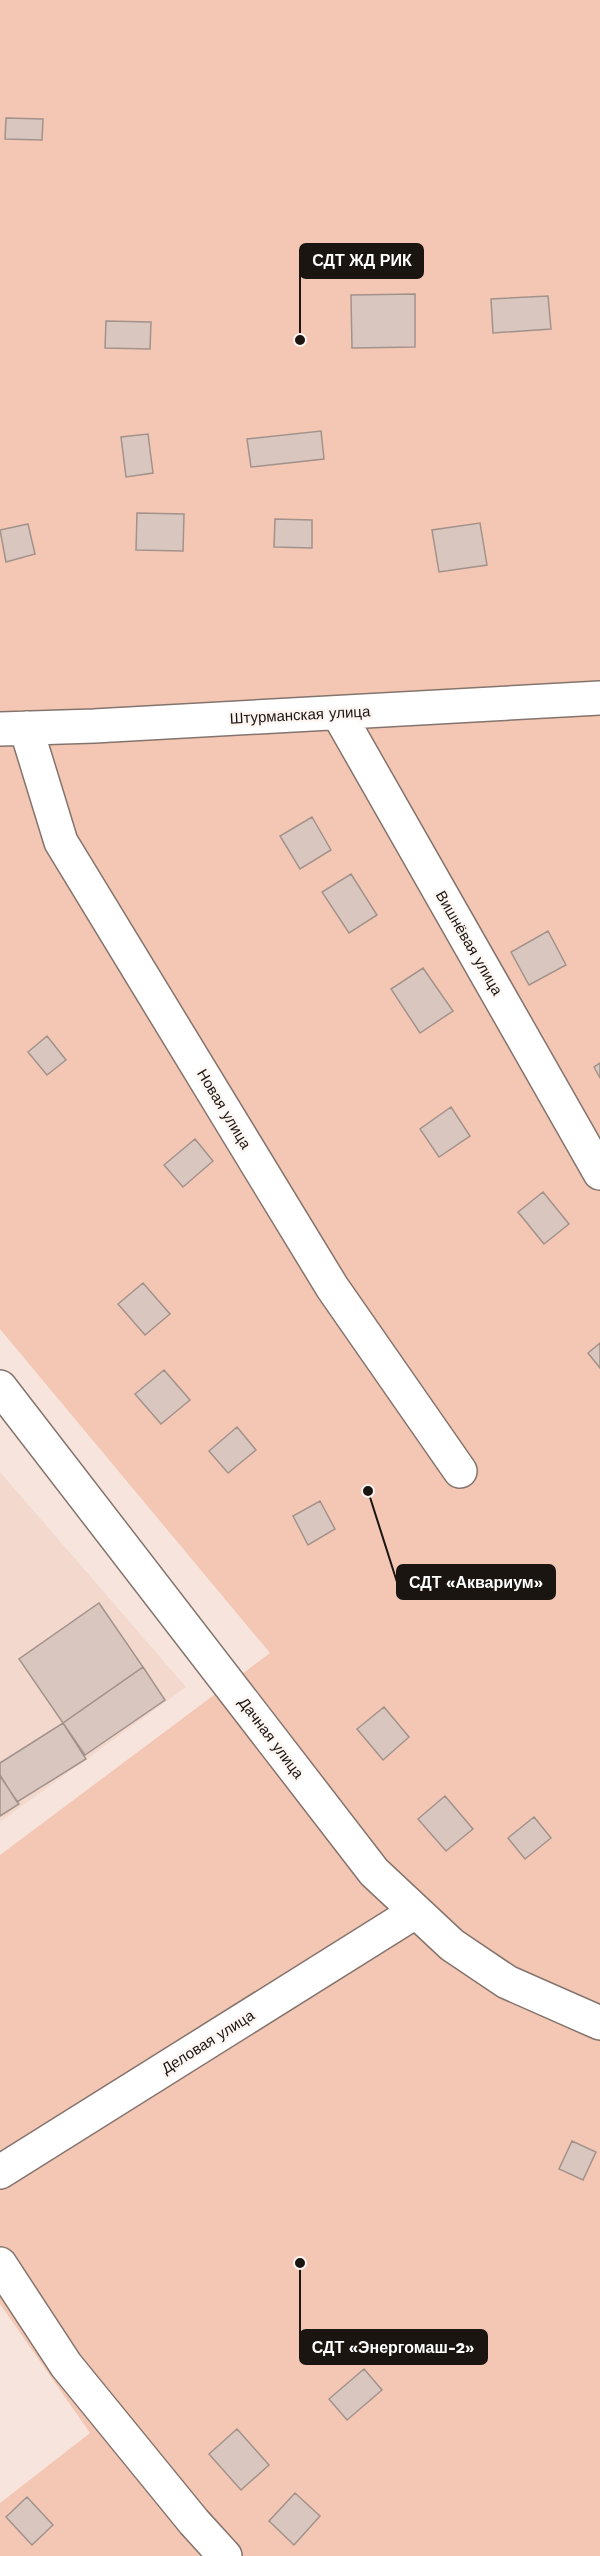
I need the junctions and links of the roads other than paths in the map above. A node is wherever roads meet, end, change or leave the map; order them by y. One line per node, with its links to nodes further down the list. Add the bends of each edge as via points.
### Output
1 (600, 698): 2 (street, Штурманская улица)
2 (338, 713): 3 (street, Штурманская улица); 4 (street, Вишнёвая улица)
3 (13, 729): 6 (street, Новая улица, via 61,842 332,1287)
4 (600, 1173)
5 (0, 1387): 7 (street, Дачная улица, via 374,1872)
6 (460, 1471)
7 (415, 1912): 8 (street, Дачная улица, via 452,1945 507,1982); 9 (street, Деловая улица)
8 (600, 2023)
9 (0, 2172)
10 (0, 2264): 11 (street, via 66,2365)
11 (225, 2556)

